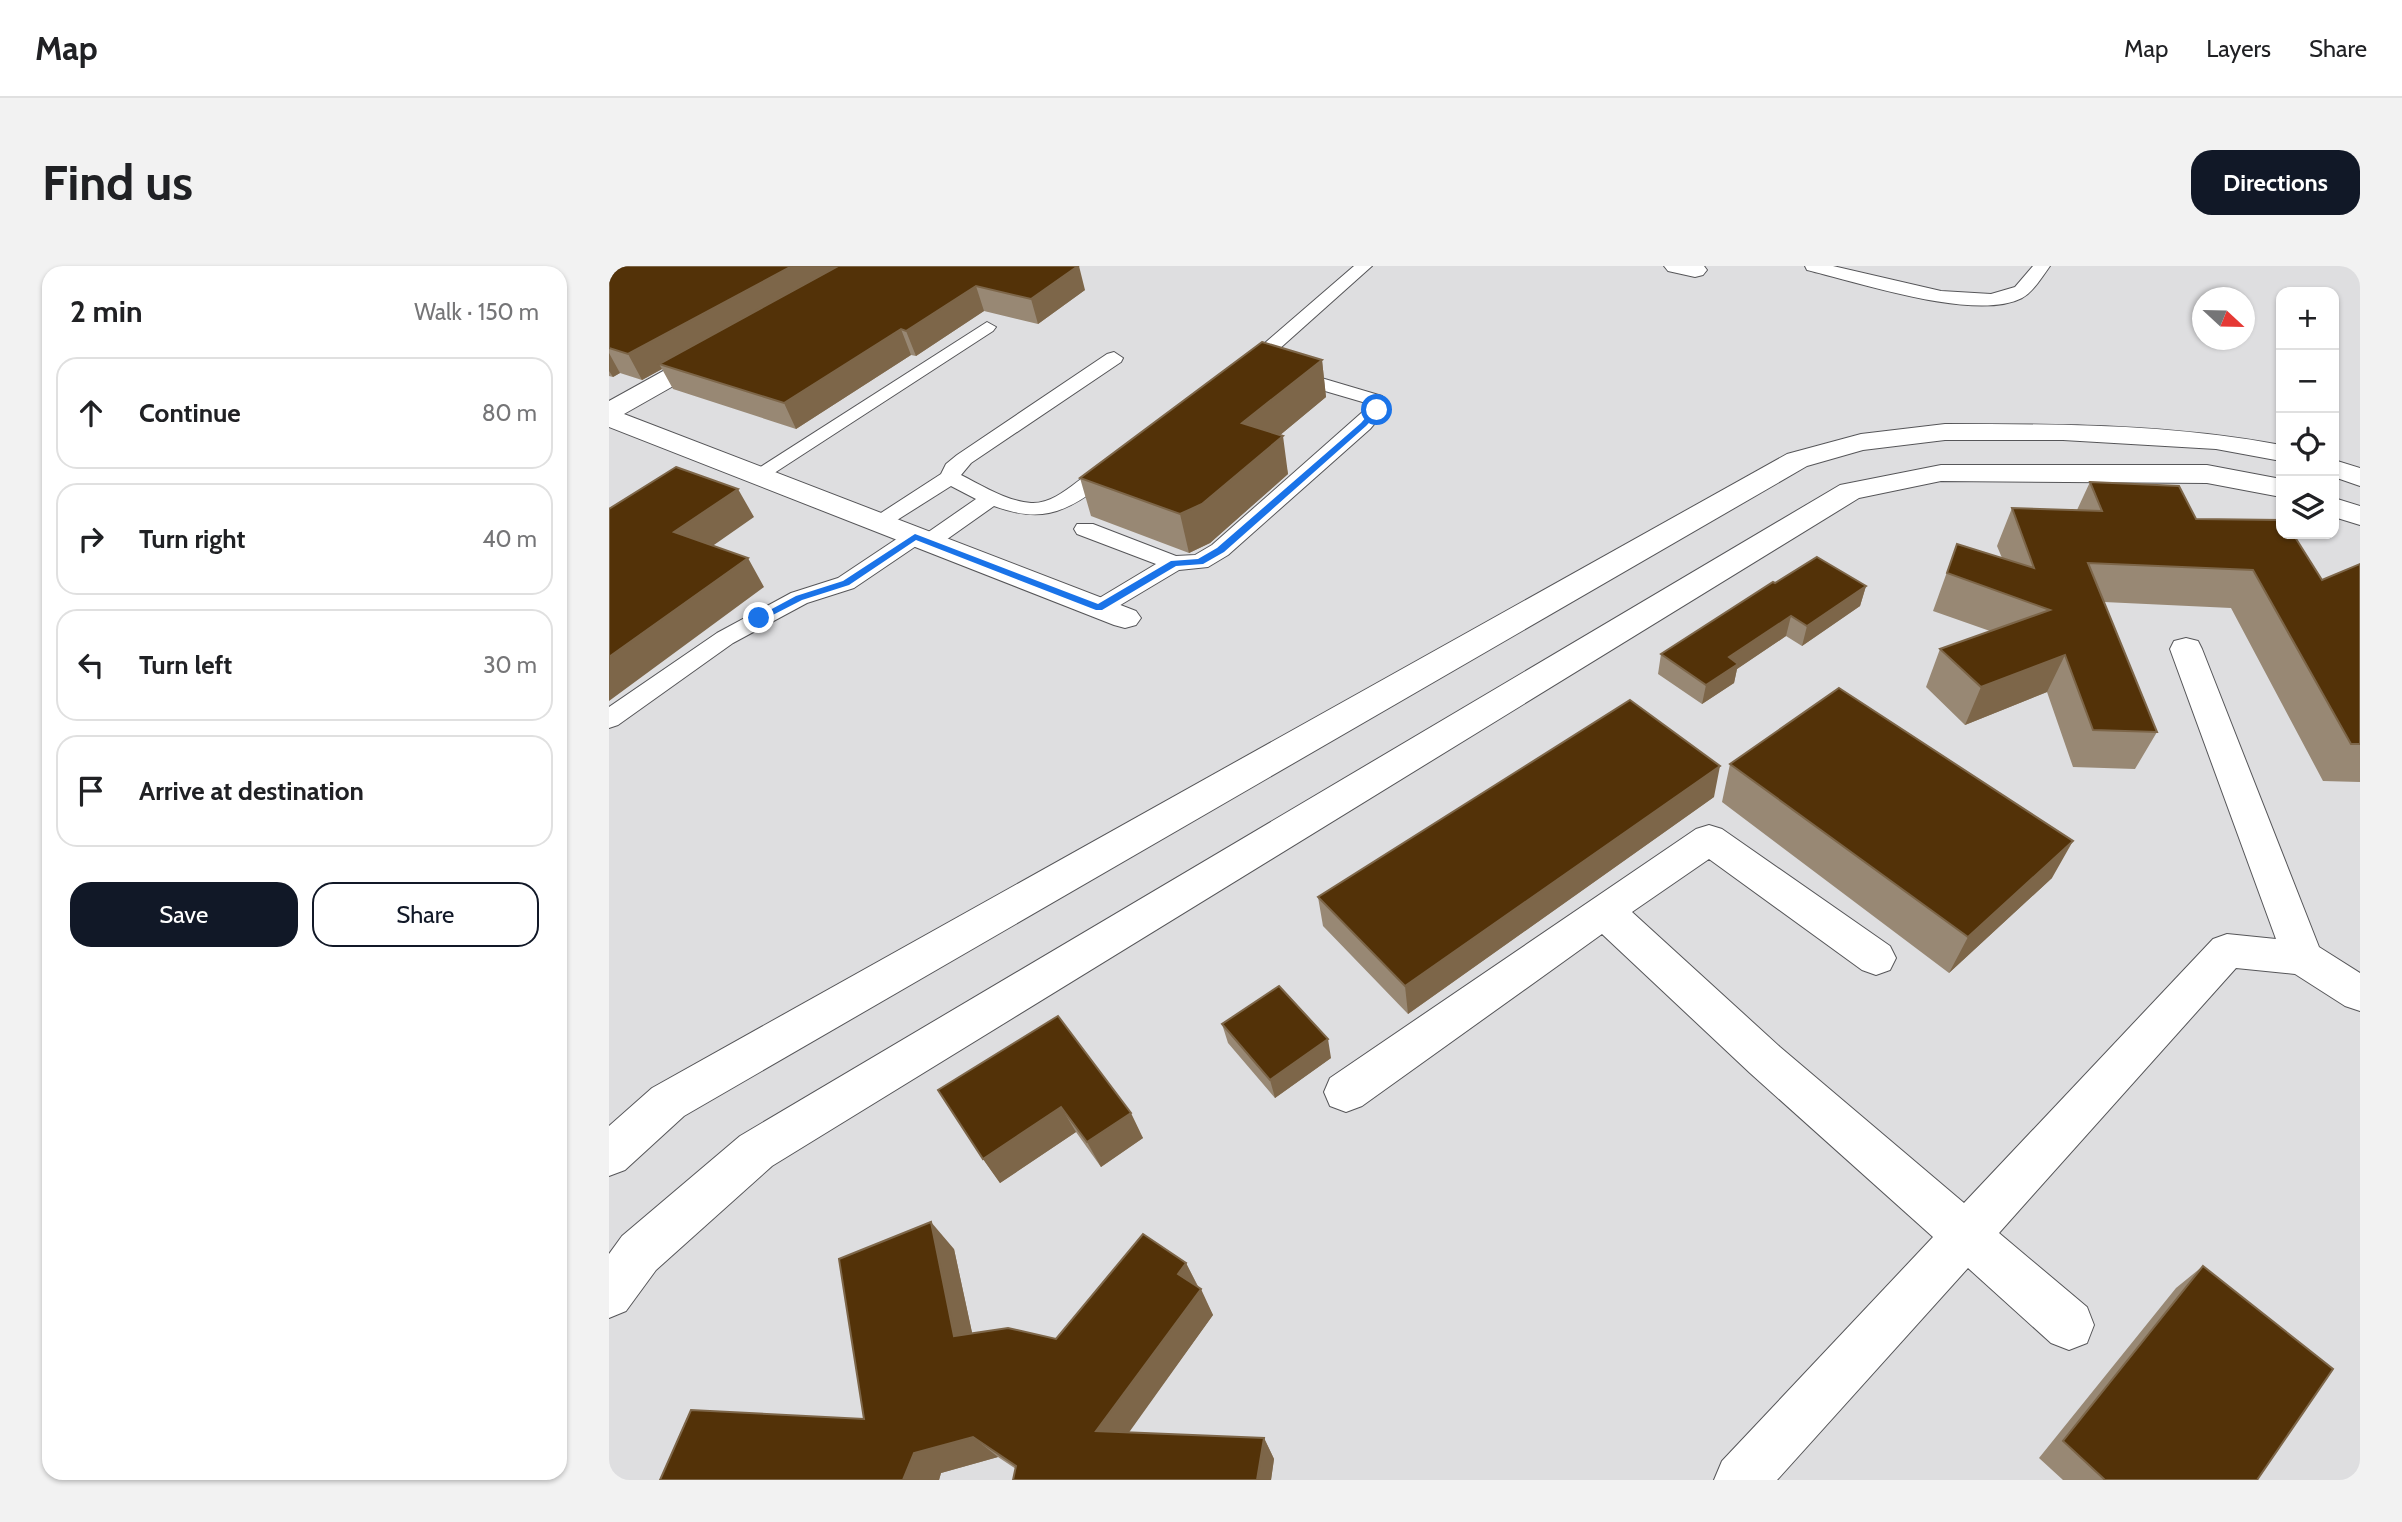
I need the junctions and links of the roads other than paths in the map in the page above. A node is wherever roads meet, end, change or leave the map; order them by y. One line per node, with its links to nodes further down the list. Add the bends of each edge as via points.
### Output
1 (1364, 266): 5 (lane)
2 (1813, 266): 3 (lane, via 1922,292 1991,299 2013,295 2027,286)
3 (2042, 266)
4 (987, 327): 14 (lane)
5 (1272, 345)
6 (728, 346): 9 (street)
7 (1114, 358): 15 (lane, via 964,459)
8 (1291, 375): 24 (lane, via 1375,400 1377,410 1220,550 1200,562)
9 (609, 412)
10 (609, 418): 14 (street)
11 (1133, 452): 18 (lane, via 1058,505 1022,509)
12 (2276, 452): 33 (street, via 2216,441 2063,432 1945,432 1861,442 1797,460 668,1102)
13 (2339, 470): 16 (street)
14 (758, 475): 21 (street)
15 (950, 477): 18 (lane); 21 (lane)
16 (2360, 477)
17 (2276, 487): 35 (street, via 2207,474 1941,473 1850,491 756,1151 639,1253)
18 (993, 497): 23 (lane)
19 (2339, 508): 20 (street)
20 (2360, 516)
21 (878, 522): 23 (street)
22 (1085, 529): 24 (lane)
23 (922, 539): 25 (street); 27 (lane, via 846,583 799,598 725,638)
24 (1174, 563): 25 (lane)
25 (1112, 613)
26 (2186, 649): 30 (street)
27 (609, 719)
28 (1604, 911): 29 (street, via 1709,839); 32 (street); 34 (street, via 1765,1060)
29 (1876, 958)
30 (2303, 958): 31 (street); 34 (street, via 2227,951)
31 (2360, 994)
32 (1346, 1092)
33 (609, 1156)
34 (1966, 1235): 36 (street); 37 (street)
35 (609, 1294)
36 (2069, 1325)
37 (1741, 1480)

